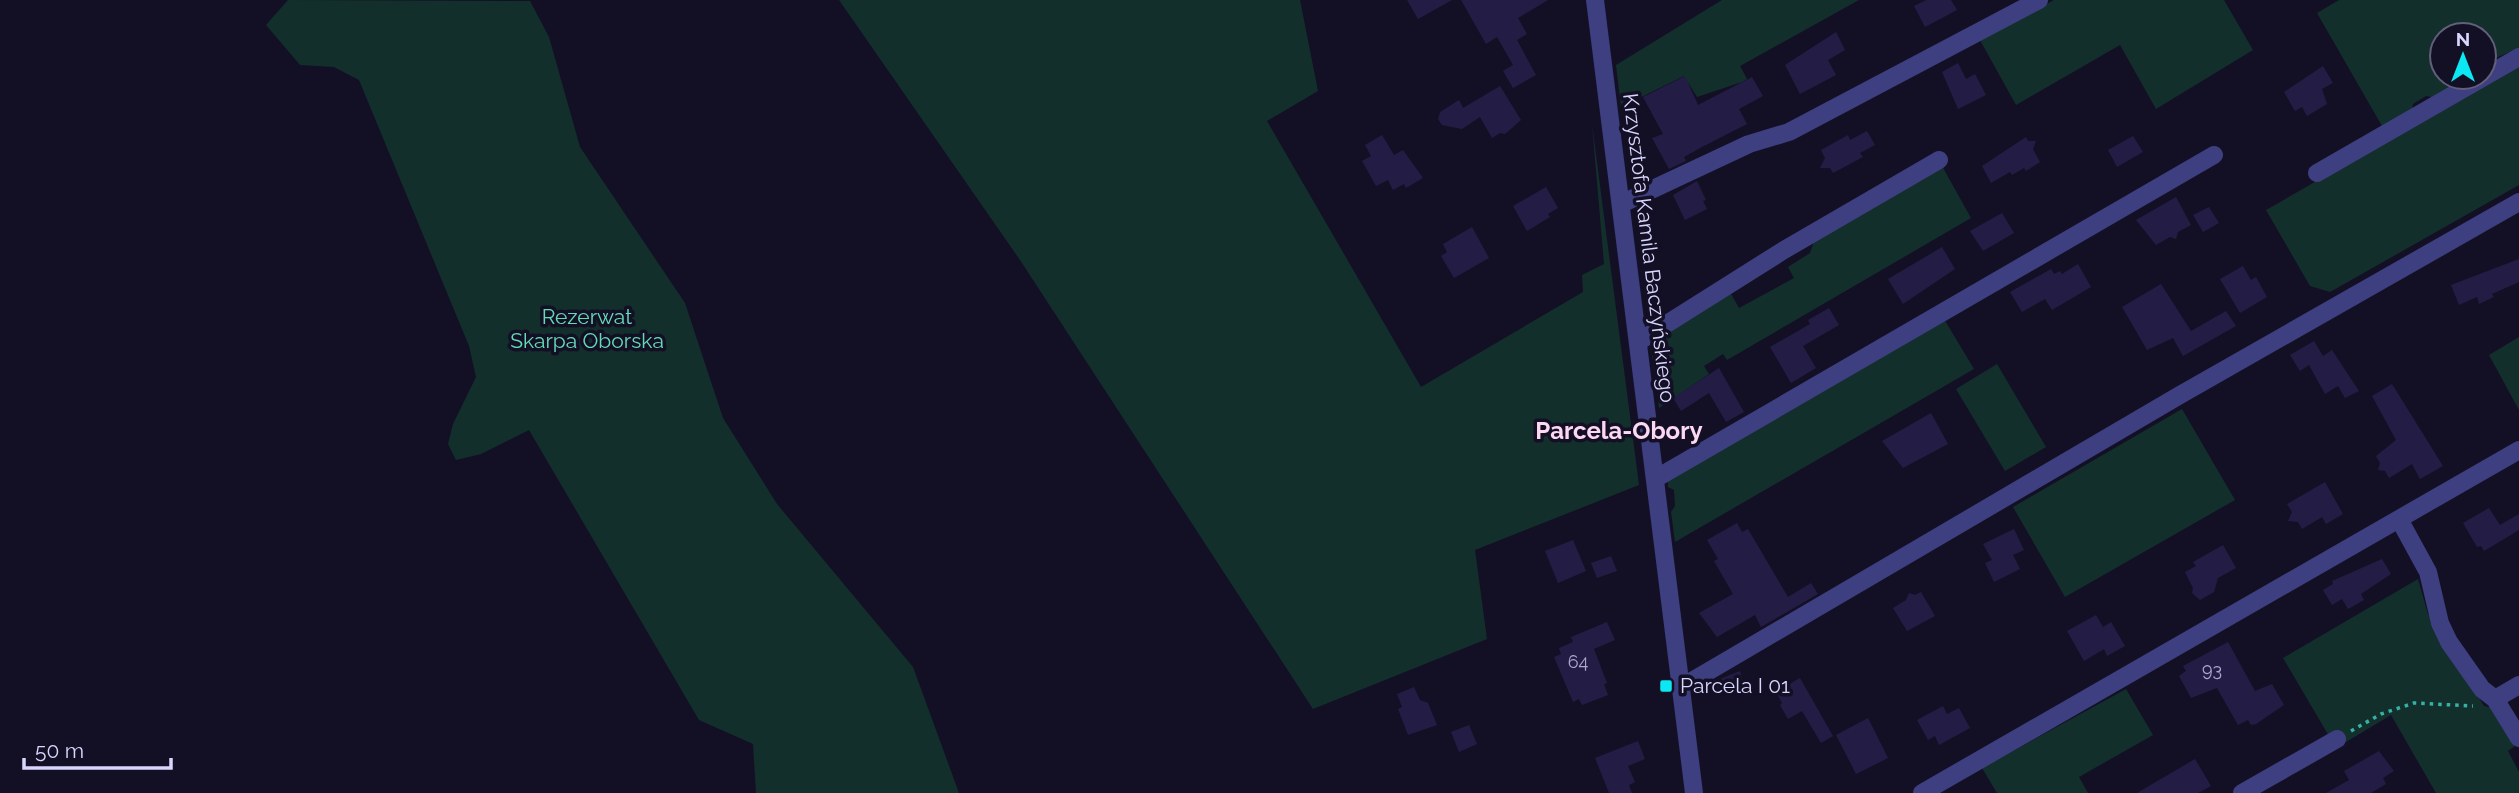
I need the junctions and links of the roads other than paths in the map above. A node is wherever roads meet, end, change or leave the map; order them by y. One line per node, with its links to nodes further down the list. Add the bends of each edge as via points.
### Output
1 (1595, 0): 10 (street, Krzysztofa Kamila Baczyńskiego)
2 (2039, 0): 10 (street, via 1789,132 1749,144)
3 (2519, 57): 4 (street)
4 (2498, 69)
5 (2460, 91): 8 (street)
6 (2214, 155): 13 (street)
7 (1939, 160): 11 (street)
8 (2317, 173)
9 (2519, 202): 16 (street, via 2190,388)
10 (1621, 204): 11 (street, Krzysztofa Kamila Baczyńskiego)
11 (1638, 342): 13 (street, Krzysztofa Kamila Baczyńskiego)
12 (2519, 450): 14 (street)
13 (1655, 479): 16 (street, Krzysztofa Kamila Baczyńskiego)
14 (2399, 519): 17 (street, via 2428,572 2449,642 2482,689); 21 (street)
15 (2519, 685): 17 (street)
16 (1680, 688): 20 (street, Krzysztofa Kamila Baczyńskiego)
17 (2495, 699): 18 (street)
18 (2519, 737)
19 (2337, 739): 22 (street)
20 (1694, 793)
21 (1922, 793)
22 (2242, 793)

